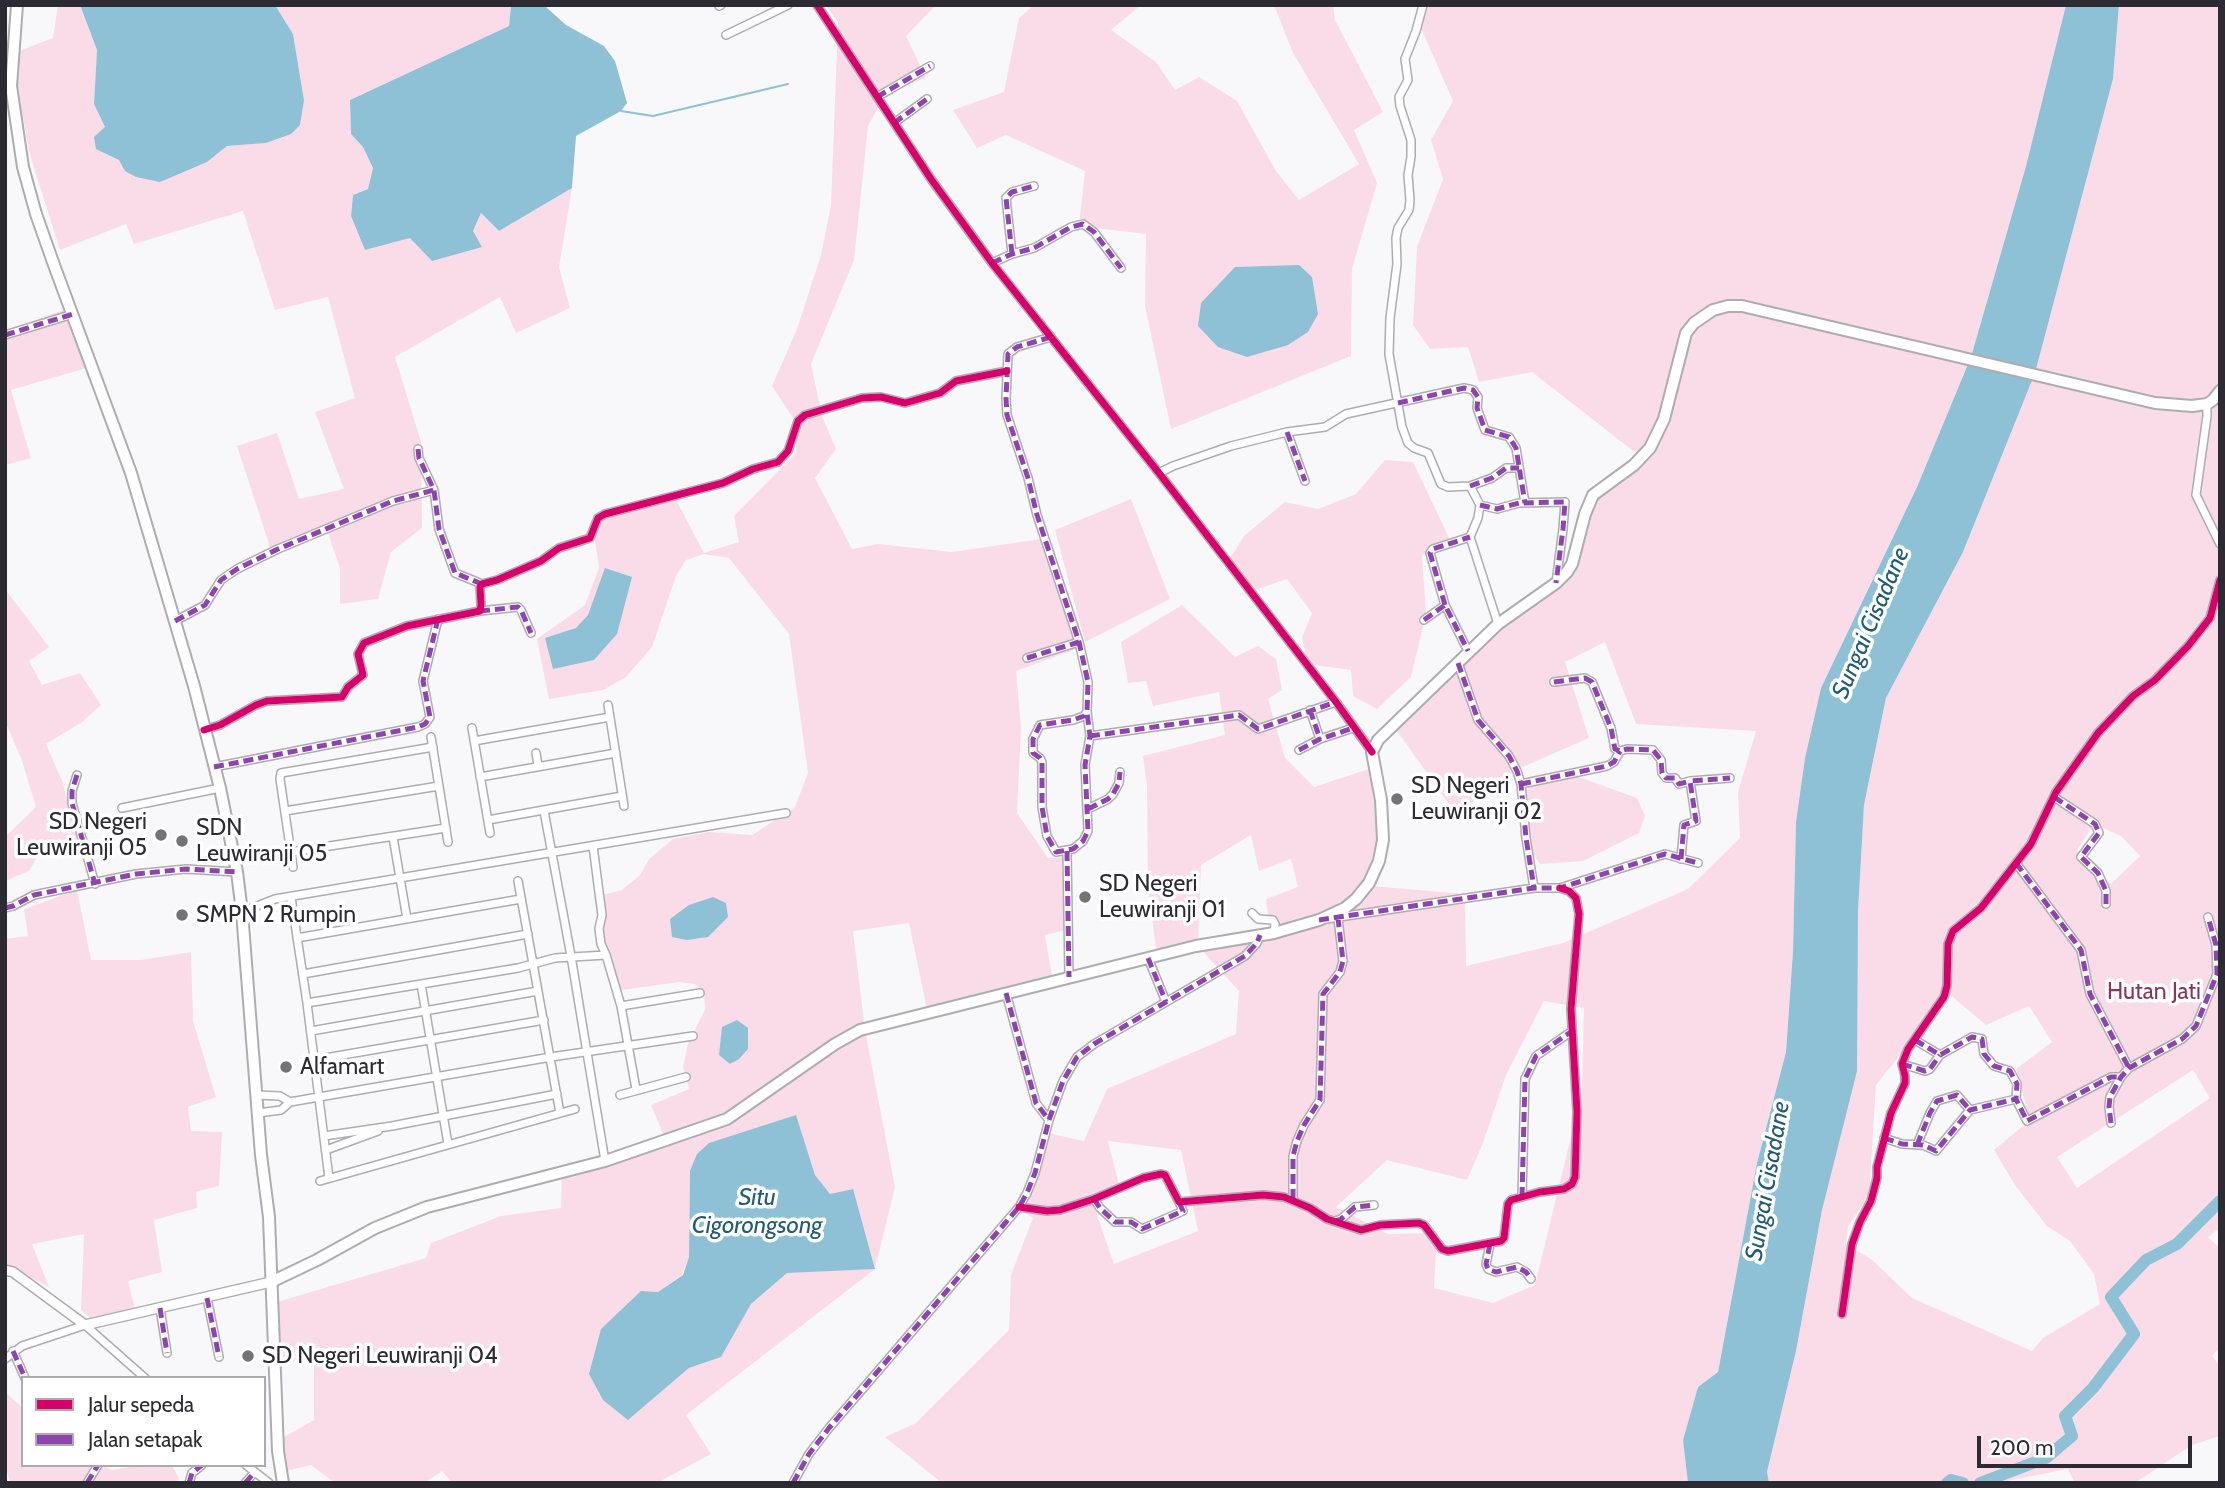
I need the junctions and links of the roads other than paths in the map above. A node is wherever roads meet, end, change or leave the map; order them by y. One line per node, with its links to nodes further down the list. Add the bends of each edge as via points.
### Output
1 (17, 5): 14 (main road, via 11,86 23,167)
2 (788, 5): 5 (street)
3 (817, 5): 7 (street)
4 (1423, 5): 19 (street, via 1405,60 1408,80 1399,97 1411,157 1409,211 1396,238 1390,317 1389,354)
5 (726, 36)
6 (930, 66): 7 (street)
7 (877, 97): 9 (street)
8 (927, 99): 9 (street)
9 (894, 123): 12 (street)
10 (1034, 186): 11 (street, via 1006,198)
11 (1012, 254): 12 (street); 13 (street, via 1083,224)
12 (992, 263): 16 (street)
13 (1121, 268)
14 (73, 314): 15 (street); 41 (main road, via 131,473)
15 (5, 335)
16 (1051, 337): 17 (street, via 1010,351); 24 (street)
17 (1007, 371): 34 (street, via 956,381 940,393 905,403 862,398 805,415 778,462 723,483 605,513 590,538); 44 (street, via 1007,415)
18 (2220, 391): 20 (main road)
19 (1398, 402): 21 (street, via 1346,414 1325,427); 23 (street, via 1473,390 1485,430 1509,437); 26 (street, via 1408,443 1428,453 1441,484)
20 (2207, 404): 31 (street, via 2196,495); 33 (main road, via 2154,403 1728,306 1702,316 1686,333 1664,419 1650,447 1593,495 1572,564)
21 (1287, 432): 24 (street, via 1231,446); 25 (street)
22 (418, 449): 27 (street)
23 (1519, 468): 26 (street, via 1506,468); 28 (street)
24 (1159, 473): 49 (street)
25 (1304, 481)
26 (1470, 486): 29 (street)
27 (434, 490): 34 (street, via 439,529 455,573); 41 (street, via 393,500 257,559 221,580 205,605)
28 (1525, 503): 29 (street, via 1497,509); 33 (street, via 1565,502)
29 (1480, 505): 30 (street)
30 (1471, 537): 35 (street, via 1430,553); 42 (street)
31 (2220, 544)
32 (2220, 580): 37 (street)
33 (1556, 583): 42 (main road)
34 (482, 584): 36 (street)
35 (1445, 605): 39 (street); 45 (street)
36 (480, 611): 38 (street); 43 (street, via 518,607)
37 (2210, 618): 40 (street); 78 (street, via 2155,680 2098,733)
38 (438, 619): 56 (street, via 363,643 358,654 363,675 342,697 267,701); 68 (street, via 423,681 430,717 425,724)
39 (1424, 620)
40 (2220, 620)
41 (175, 621): 56 (main road)
42 (1498, 624): 45 (main road)
43 (531, 633)
44 (1079, 642): 46 (street); 52 (street, via 1088,682)
45 (1468, 651): 47 (main road)
46 (1027, 658)
47 (1458, 663): 64 (main road, via 1378,740); 74 (street, via 1478,720 1509,756)
48 (1554, 682): 63 (street, via 1585,678 1591,682 1611,728 1613,746)
49 (1336, 702): 51 (street); 55 (street)
50 (608, 705): 53 (street)
51 (1310, 710): 57 (street, via 1258,729 1239,716); 59 (street)
52 (1087, 712): 57 (street); 91 (street, via 1073,720 1040,725 1033,739 1033,753 1042,762 1047,836 1056,852)
53 (610, 716): 60 (street); 66 (street)
54 (472, 728): 60 (street)
55 (1353, 728): 59 (street); 64 (street)
56 (204, 730): 68 (main road)
57 (1090, 736): 81 (street, via 1085,765)
58 (431, 737): 61 (street)
59 (1320, 740): 62 (street)
60 (474, 741): 71 (street)
61 (433, 747): 75 (street); 82 (street, via 285,771 280,779)
62 (1299, 750)
63 (1620, 751): 73 (street, via 1653,750 1666,778 1675,778 1679,784); 74 (street, via 1607,766)
64 (1372, 752): 115 (main road, via 1381,800 1379,861 1356,899)
65 (536, 753): 67 (street)
66 (616, 753): 67 (street); 77 (street)
67 (538, 766): 71 (street)
68 (214, 768): 76 (main road)
69 (1119, 772): 81 (street, via 1113,794)
70 (77, 775): 101 (street, via 72,803)
71 (480, 777): 85 (street)
72 (1730, 778): 73 (street)
73 (1690, 781): 94 (street, via 1696,821 1684,825)
74 (1521, 784): 102 (street)
75 (439, 786): 82 (street); 86 (street)
76 (220, 789): 80 (street); 98 (main road)
77 (622, 796): 79 (street); 83 (street)
78 (2054, 797): 96 (street, via 2031,844); 108 (street, via 2095,824 2099,833 2081,857 2098,873)
79 (624, 806)
80 (122, 808)
81 (1088, 808): 91 (street, via 1087,836)
82 (285, 811): 92 (street)
83 (544, 811): 85 (street); 93 (street)
84 (786, 813): 90 (street)
85 (488, 820): 87 (street)
86 (446, 828): 88 (street); 89 (street)
87 (490, 833)
88 (393, 837): 92 (street); 99 (street)
89 (448, 842)
90 (593, 846): 93 (street); 120 (street, via 603,915 599,929)
91 (1067, 851): 125 (street)
92 (291, 852): 97 (street)
93 (552, 853): 99 (street); 121 (street)
94 (1681, 859): 95 (street); 103 (street, via 1665,854)
95 (1698, 863)
96 (2016, 863): 139 (street, via 1981,908 1953,931 1944,997); 146 (street, via 2081,950 2090,994)
97 (293, 867)
98 (237, 873): 101 (street, via 160,871); 105 (main road)
99 (401, 879): 104 (street); 114 (street)
100 (518, 881): 106 (street)
101 (96, 884): 109 (street, via 34,895)
102 (1534, 888): 103 (street); 113 (street)
103 (1560, 888): 136 (street, via 1576,898 1579,914)
104 (291, 897): 107 (street); 119 (street)
105 (240, 898): 107 (street); 110 (main road)
106 (521, 899): 114 (street); 117 (street)
107 (260, 904): 110 (street)
108 (2106, 904)
109 (5, 908)
110 (242, 912): 152 (main road)
111 (1252, 913): 116 (street, via 1258,919 1273,920)
112 (2208, 917): 146 (street, via 2216,945 2217,974 2196,1026 2182,1039)
113 (1338, 918): 115 (street); 175 (street, via 1343,961 1323,994 1320,1100 1297,1141)
114 (407, 919): 119 (street)
115 (1319, 920): 116 (main road)
116 (1274, 933): 118 (main road)
117 (528, 934): 123 (street); 124 (street)
118 (1260, 935): 122 (main road); 130 (street, via 1245,956)
119 (297, 938): 124 (street)
120 (606, 955): 121 (street); 132 (street)
121 (571, 956): 123 (street); 141 (street)
122 (1148, 958): 125 (main road); 130 (street)
123 (533, 963): 126 (street); 127 (street)
124 (303, 975): 131 (street)
125 (1069, 977): 129 (main road)
126 (421, 984): 131 (street); 133 (street)
127 (537, 991): 133 (street); 134 (street)
128 (700, 993): 132 (street)
129 (1006, 993): 162 (street, via 1036,1102); 170 (main road, via 860,1030 727,1119)
130 (1166, 1002): 162 (street, via 1077,1057)
131 (307, 1003): 135 (street)
132 (621, 1006): 140 (street)
133 (426, 1011): 135 (street); 138 (street)
134 (544, 1020): 138 (street); 143 (street)
135 (311, 1031): 144 (street)
136 (1572, 1031): 173 (street, via 1536,1056 1525,1079); 173 (street, via 1577,1112 1572,1184)
137 (693, 1036): 140 (street)
138 (431, 1040): 144 (street); 147 (street)
139 (1915, 1041): 142 (street); 145 (street)
140 (628, 1046): 141 (street); 150 (street)
141 (587, 1052): 143 (street); 170 (street)
142 (1940, 1055): 145 (street, via 1925,1072); 155 (street, via 1972,1037 1982,1039 1984,1054 1994,1066 2010,1071 2017,1084)
143 (551, 1057): 147 (street); 151 (street)
144 (314, 1060): 154 (street)
145 (1902, 1064): 166 (street, via 1905,1083)
146 (2129, 1068): 149 (street)
147 (437, 1077): 154 (street); 161 (street)
148 (685, 1077): 150 (street)
149 (2121, 1077): 155 (street, via 2111,1077 2027,1121); 163 (street, via 2110,1097)
150 (636, 1089): 153 (street)
151 (557, 1094): 160 (street); 161 (street)
152 (256, 1095): 156 (street, via 279,1096); 159 (main road)
153 (620, 1095)
154 (319, 1098): 156 (street); 165 (street)
155 (2016, 1099): 158 (street)
156 (290, 1102): 159 (street, via 281,1110)
157 (575, 1109): 160 (street)
158 (1970, 1110): 168 (street, via 1936,1151); 168 (street, via 1957,1095 1937,1101)
159 (258, 1113): 183 (main road)
160 (560, 1113): 167 (street)
161 (443, 1115): 164 (street); 167 (street)
162 (1049, 1120): 178 (street, via 1035,1172)
163 (2111, 1123)
164 (392, 1126): 165 (street); 169 (street)
165 (324, 1136): 169 (street)
166 (1884, 1138): 168 (street); 186 (street, via 1871,1201 1852,1244)
167 (448, 1144): 171 (street)
168 (1917, 1145)
169 (326, 1150): 171 (street)
170 (605, 1161): 183 (main road, via 427,1207 375,1228)
171 (329, 1178): 172 (street)
172 (320, 1181)
173 (1521, 1196): 180 (street, via 1508,1204 1504,1238)
174 (1094, 1199): 176 (street, via 1161,1174); 176 (street, via 1115,1222 1131,1222 1142,1229 1183,1211); 178 (street, via 1060,1210)
175 (1293, 1199): 176 (street, via 1263,1195); 179 (street)
176 (1180, 1202)
177 (1374, 1205): 179 (street, via 1355,1207)
178 (1019, 1207): 203 (street, via 829,1428)
179 (1335, 1221): 180 (street, via 1361,1230 1419,1223 1448,1251)
180 (1490, 1244): 182 (street, via 1488,1269 1496,1272 1517,1267)
181 (5, 1270): 187 (street)
182 (1531, 1279)
183 (271, 1282): 184 (street); 202 (main road)
184 (207, 1298): 185 (street); 190 (street)
185 (160, 1308): 187 (street); 189 (street)
186 (1842, 1314)
187 (85, 1325): 188 (street); 193 (street)
188 (13, 1351): 191 (street); 192 (street)
189 (167, 1353)
190 (219, 1357)
191 (5, 1359)
192 (24, 1376)
193 (143, 1376)
194 (97, 1467): 198 (street)
195 (200, 1467): 199 (street)
196 (249, 1467): 197 (street)
197 (255, 1472): 200 (street); 201 (street)
198 (87, 1483)
199 (190, 1483)
200 (245, 1483)
201 (270, 1483)
202 (283, 1483)
203 (793, 1483)

